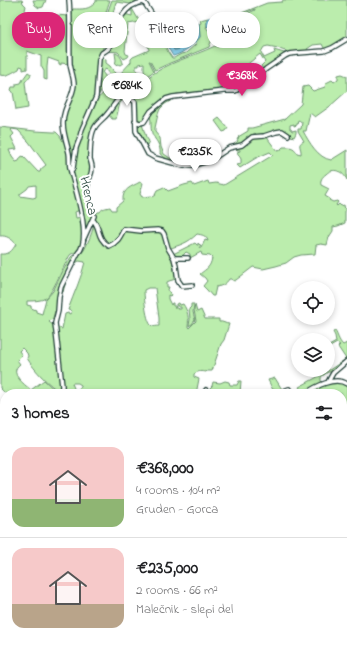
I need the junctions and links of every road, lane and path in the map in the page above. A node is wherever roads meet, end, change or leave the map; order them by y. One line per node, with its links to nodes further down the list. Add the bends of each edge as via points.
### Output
1 (69, 0): 6 (street, Hrenca, via 70,65 74,84 62,127)
2 (150, 12): 6 (street, via 144,2 130,6 119,21 109,47 100,56 96,97 82,129)
3 (347, 39): 4 (street, via 324,52 289,54 252,82 235,91 173,97 151,111 144,122)
4 (135, 121): 5 (street, via 137,134 148,154 184,166 211,160 229,148 242,145 252,137 282,131); 7 (street, via 135,102 127,93 116,102 94,130 90,160 92,171 88,184)
5 (288, 134)
6 (72, 171): 8 (street, Hrenca, via 83,218)
7 (93, 220): 8 (street); 9 (street, via 100,236 109,246 118,240 124,229 162,231)
8 (84, 239): 15 (street, Hrenca, via 81,251 61,287 55,323)
9 (174, 258): 10 (street); 11 (street, via 178,280 182,286)
10 (188, 258)
11 (192, 285)
12 (347, 362): 13 (street, via 333,373)
13 (328, 382): 14 (street, via 341,381); 16 (street)
14 (347, 384)
15 (62, 389)
16 (312, 389)

